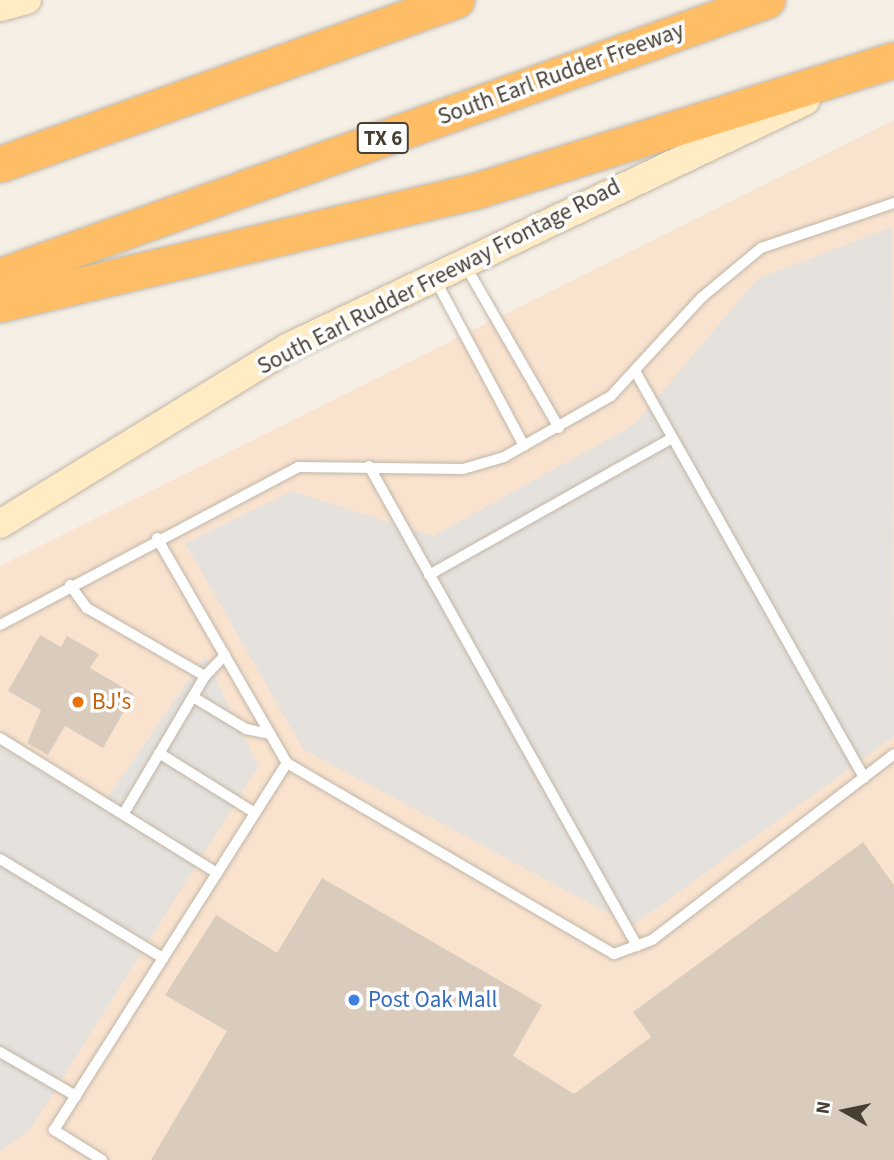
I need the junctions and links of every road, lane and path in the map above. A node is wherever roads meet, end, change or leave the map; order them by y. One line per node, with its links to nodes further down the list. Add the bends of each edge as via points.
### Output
1 (27, 0): 4 (main road)
2 (456, 0): 6 (highway)
3 (767, 0): 9 (highway, South Earl Rudder Freeway / TX 6)
4 (0, 7)
5 (894, 61): 8 (main road, South Earl Rudder Freeway Frontage Road); 11 (highway, via 475,191)
6 (0, 164)
7 (894, 203): 12 (lane, via 761,248 701,298)
8 (464, 263): 10 (main road, South Earl Rudder Freeway Frontage Road); 13 (lane)
9 (0, 276)
10 (434, 277): 15 (lane); 17 (main road, South Earl Rudder Freeway Frontage Road, via 289,347)
11 (0, 304)
12 (635, 372): 13 (lane); 14 (lane)
13 (559, 428): 15 (lane)
14 (672, 438): 19 (lane); 30 (lane)
15 (524, 446): 16 (lane, via 463,469)
16 (369, 466): 18 (lane, via 298,467); 19 (lane)
17 (0, 524)
18 (157, 538): 20 (lane); 22 (lane)
19 (429, 575): 35 (lane)
20 (70, 585): 21 (lane); 23 (lane, via 87,608)
21 (0, 625)
22 (225, 655): 23 (lane); 25 (lane)
23 (205, 676): 24 (lane)
24 (193, 697): 25 (lane, via 246,729); 27 (lane)
25 (270, 734): 29 (lane)
26 (0, 738): 31 (lane)
27 (159, 753): 31 (lane); 32 (lane)
28 (894, 754): 30 (lane)
29 (287, 763): 32 (lane); 35 (lane, via 614,954)
30 (864, 778): 35 (lane)
31 (124, 813): 34 (lane)
32 (255, 813): 34 (lane)
33 (0, 859): 36 (lane)
34 (217, 873): 36 (lane)
35 (637, 946)
36 (163, 958): 38 (lane)
37 (0, 1052): 38 (lane)
38 (76, 1096): 39 (lane, via 54,1130)
39 (103, 1160)

